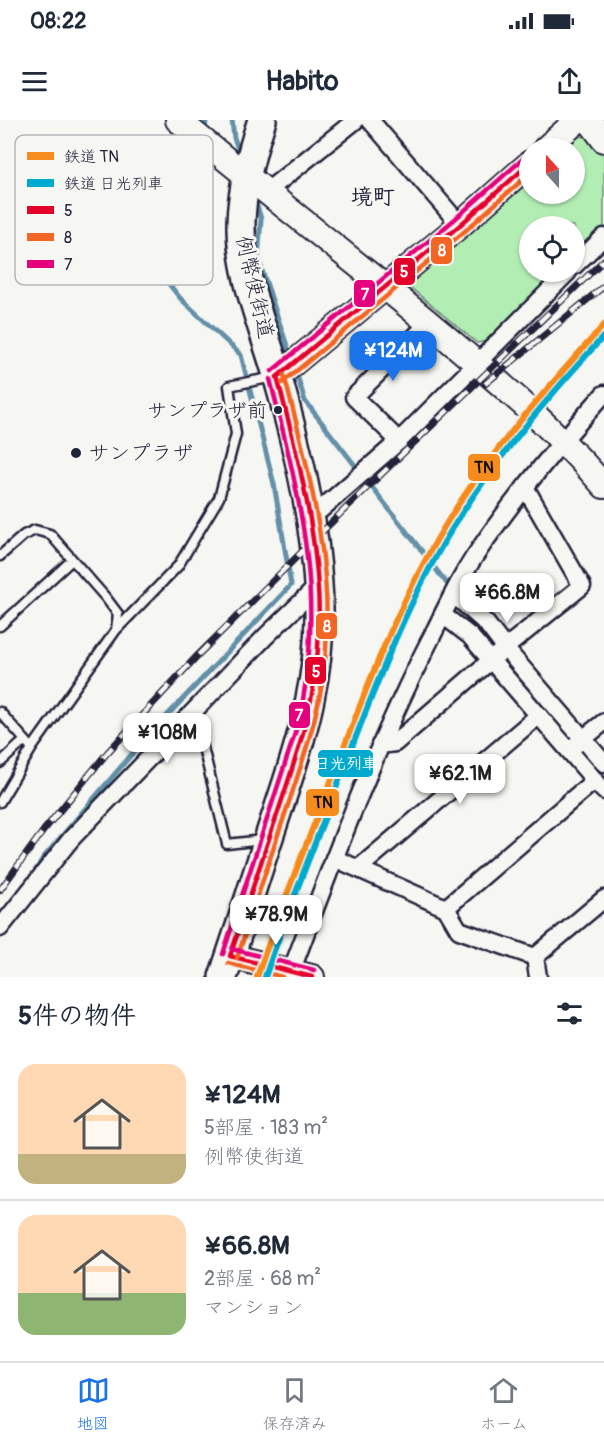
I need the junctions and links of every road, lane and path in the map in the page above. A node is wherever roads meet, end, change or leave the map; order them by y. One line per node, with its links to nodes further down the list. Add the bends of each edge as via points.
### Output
1 (178, 120): 7 (street)
2 (262, 120): 12 (main road, 例幣使街道, via 256,137)
3 (356, 120): 12 (street)
4 (370, 120): 13 (street)
5 (578, 120): 8 (street)
6 (589, 120): 9 (street)
7 (196, 135)
8 (557, 138)
9 (604, 140)
10 (213, 149): 12 (street)
11 (519, 173): 13 (street)
12 (257, 185): 17 (street); 20 (main road, 例幣使街道, via 243,199 243,245 254,301)
13 (460, 225): 17 (street)
14 (604, 237): 15 (street)
15 (585, 255)
16 (558, 282): 19 (street)
17 (385, 286): 18 (street); 20 (street)
18 (429, 323): 19 (street); 23 (street, via 354,397)
19 (476, 363): 22 (street); 23 (street)
20 (277, 377): 26 (main road, 例幣使街道); 33 (lane, via 229,386 236,434 219,498 178,566)
21 (604, 394): 22 (street)
22 (562, 440): 24 (street); 25 (street)
23 (399, 441): 26 (street)
24 (604, 486)
25 (525, 487): 30 (street, via 478,551); 34 (street, via 582,586)
26 (310, 519): 29 (main road, 例幣使街道)
27 (0, 556): 28 (lane, via 34,530 50,534)
28 (72, 560): 32 (lane); 33 (lane, via 118,614)
29 (319, 585): 36 (street); 49 (main road, 例幣使街道, via 318,652 312,695)
30 (453, 594): 31 (street); 34 (street, via 486,623)
31 (443, 615): 35 (street, via 470,636); 42 (street)
32 (0, 626)
33 (116, 630): 43 (lane)
34 (505, 648): 35 (street); 40 (street)
35 (490, 660): 38 (street); 42 (street, via 395,743)
36 (194, 711): 49 (lane, via 227,844); 54 (street, via 71,839)
37 (0, 712): 41 (lane)
38 (539, 715): 44 (street); 51 (street)
39 (604, 722): 40 (street)
40 (583, 738): 44 (street); 46 (street)
41 (25, 740): 43 (lane); 45 (lane)
42 (380, 745): 50 (street)
43 (32, 748): 48 (lane)
44 (569, 750): 47 (street)
45 (0, 763)
46 (604, 763)
47 (599, 786): 53 (street)
48 (0, 802)
49 (269, 839): 56 (main road, 例幣使街道)
50 (334, 858): 51 (street); 57 (street)
51 (359, 868): 53 (street)
52 (604, 899): 55 (street)
53 (446, 908): 55 (street, via 459,930)
54 (0, 928)
55 (535, 957): 58 (street)
56 (227, 967): 57 (street)
57 (297, 975)
58 (538, 977)

